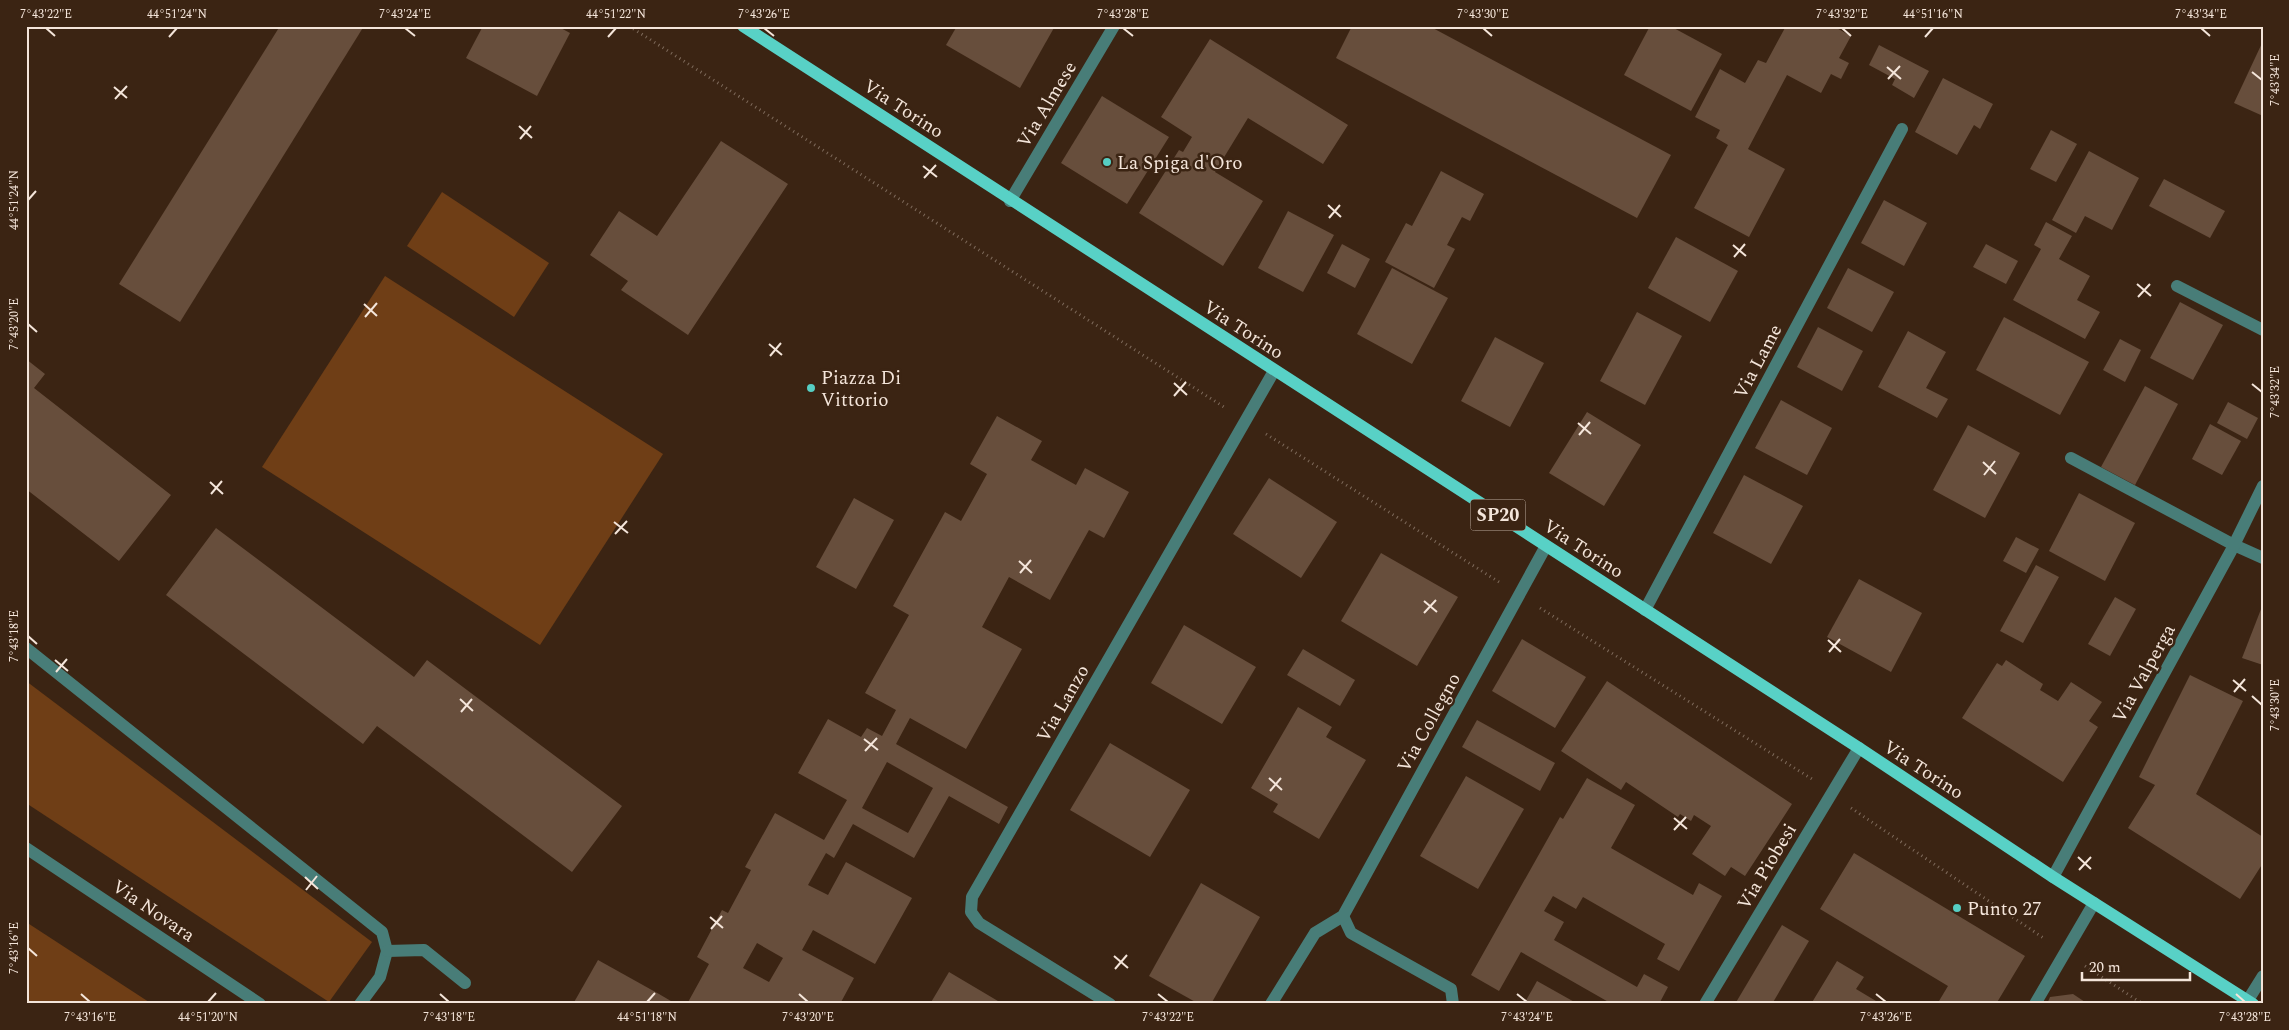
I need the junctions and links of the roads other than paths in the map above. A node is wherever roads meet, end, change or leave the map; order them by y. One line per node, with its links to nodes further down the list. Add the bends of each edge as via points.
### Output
1 (743, 26): 4 (main road, Via Torino / SP20)
2 (1114, 26): 4 (street, Via Almese)
3 (1902, 129): 13 (street, Via Lame)
4 (1010, 201): 7 (main road, Via Torino / SP20)
5 (2177, 286): 6 (street)
6 (2263, 330)
7 (1274, 371): 11 (main road, Via Torino / SP20); 26 (street, Via Lanzo, via 972,897 971,912 979,922)
8 (2071, 458): 10 (street)
9 (2263, 486): 10 (street, Via Valperga)
10 (2234, 545): 12 (street); 17 (street, Via Valperga)
11 (1546, 546): 13 (main road, Via Torino / SP20); 19 (street, Via Collegno)
12 (2263, 558)
13 (1645, 610): 15 (main road, Via Torino / SP20)
14 (26, 648): 20 (street, via 382,932)
15 (1859, 748): 17 (main road, Via Torino / SP20); 29 (street, Via Piobesi)
16 (26, 848): 24 (street, Via Novara)
17 (2052, 877): 18 (main road, Via Torino / SP20)
18 (2094, 903): 23 (main road, Via Torino / SP20); 30 (street)
19 (1343, 916): 27 (street, via 1315,934); 28 (street, via 1351,933 1451,989)
20 (387, 951): 22 (street, via 424,950); 25 (street, via 380,977)
21 (2263, 976): 23 (street)
22 (465, 983)
23 (2251, 1002)
24 (260, 1004)
25 (360, 1004)
26 (1110, 1004)
27 (1271, 1004)
28 (1453, 1004)
29 (1705, 1004)
30 (2035, 1004)

